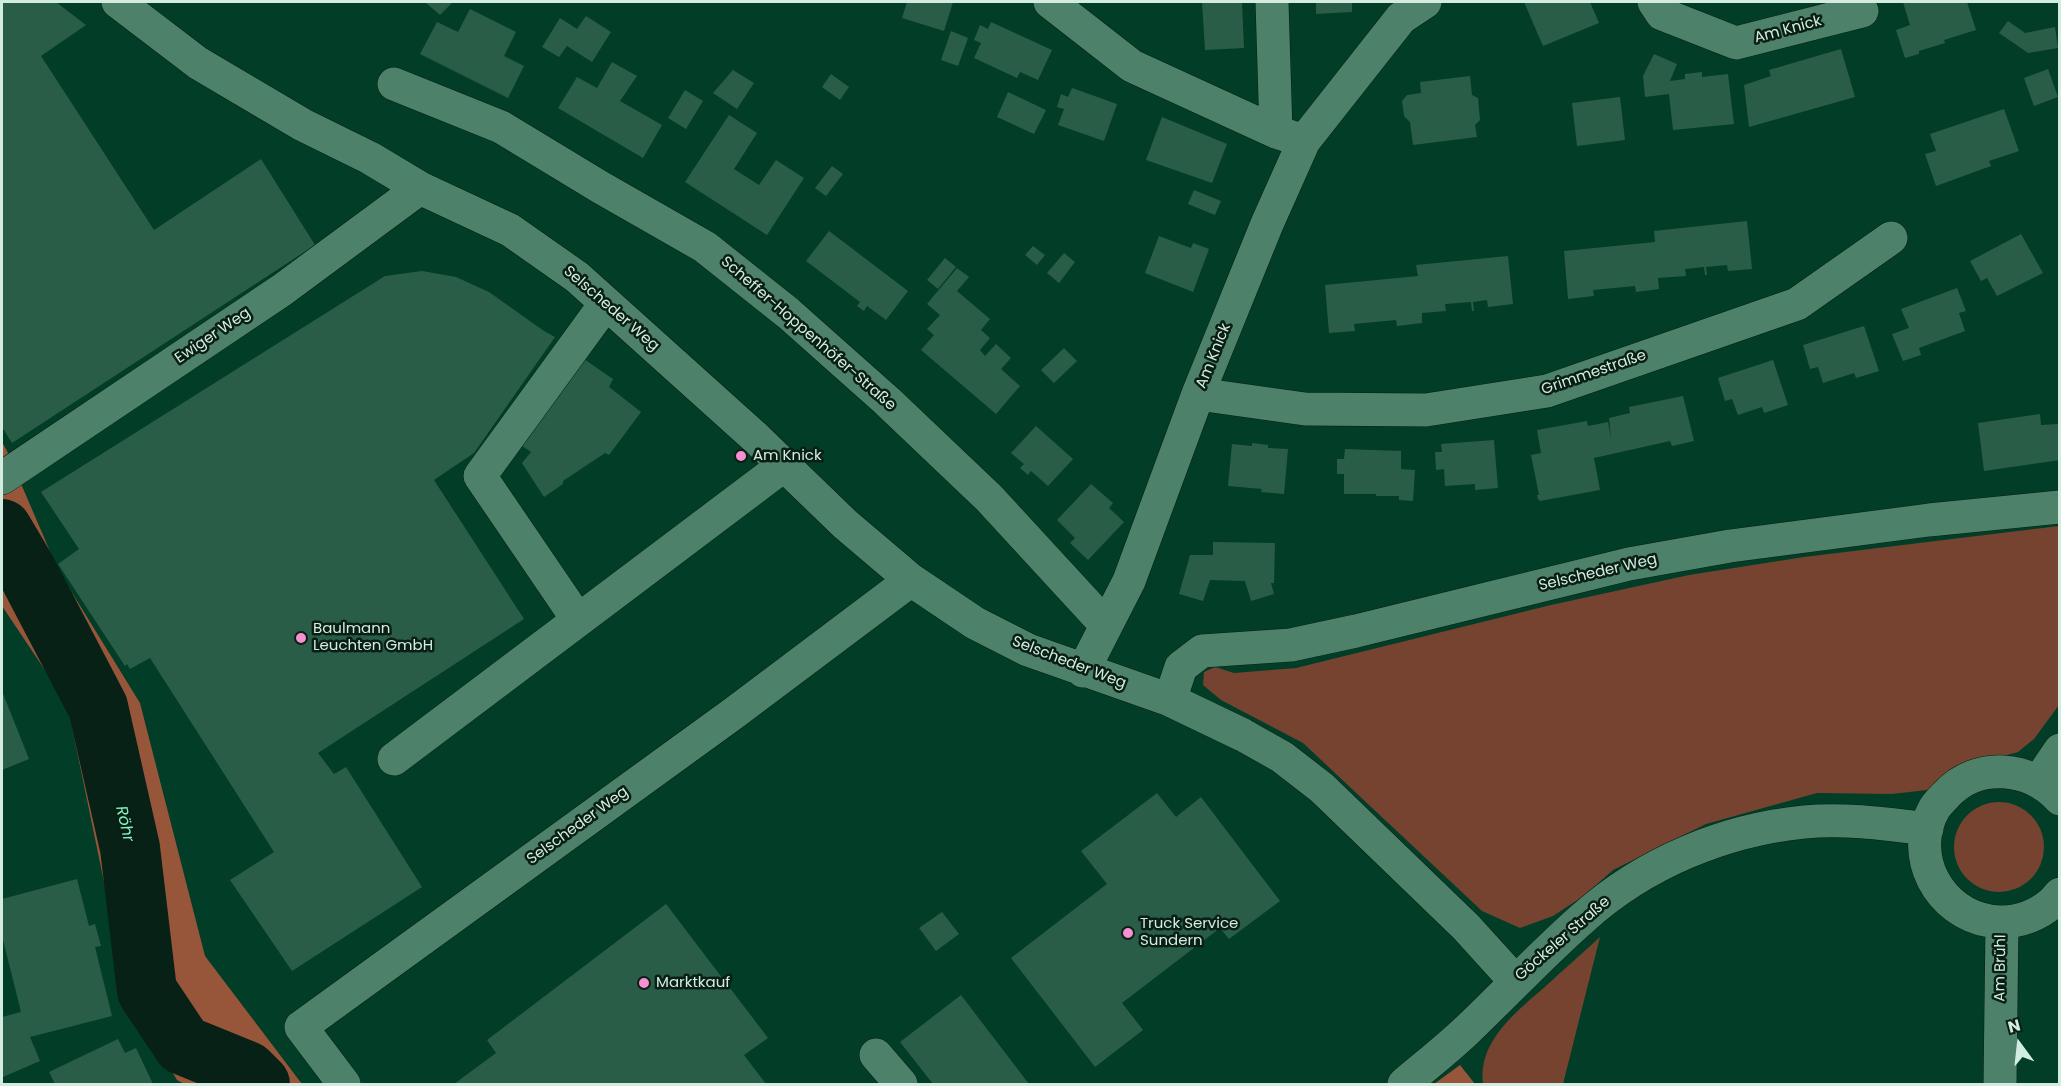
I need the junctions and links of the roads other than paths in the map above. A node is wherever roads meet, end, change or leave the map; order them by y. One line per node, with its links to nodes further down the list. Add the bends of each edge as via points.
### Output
1 (118, 2): 9 (street, Selscheder Weg, via 198,63)
2 (1050, 2): 8 (street, via 1132,66)
3 (1272, 2): 8 (street, Am Knick)
4 (1425, 2): 8 (street, Am Knick, via 1401,18)
5 (1654, 2): 6 (street, Am Knick, via 1662,14 1736,43)
6 (1862, 11)
7 (394, 84): 18 (street, Scheffer-Hoppenhöfer-Straße, via 501,127 705,247 887,400 989,498)
8 (1290, 137): 12 (street, Am Knick, via 1267,224)
9 (420, 188): 11 (street, Selscheder Weg, via 510,230 577,277); 14 (street, Ewiger Weg, via 282,290)
10 (1892, 238): 12 (street, Grimmestraße, via 1797,304 1547,391 1426,410 1305,409)
11 (606, 303): 13 (street, Selscheder Weg); 17 (street, via 480,476)
12 (1198, 394): 18 (street, Am Knick, via 1129,581)
13 (783, 466): 16 (street, Selscheder Weg); 17 (street)
14 (2, 478)
15 (2060, 507): 20 (street, Selscheder Weg, via 1730,546 1629,564 1291,645 1202,651 1181,667)
16 (911, 580): 19 (street, Selscheder Weg, via 975,623 1028,650); 29 (street, Selscheder Weg, via 301,1027)
17 (578, 620): 22 (street)
18 (1105, 624): 19 (street, Am Knick)
19 (1083, 671): 20 (street, Selscheder Weg)
20 (1170, 700): 27 (street, Selscheder Weg, via 1244,735 1282,757 1322,788 1466,927)
21 (2060, 750): 23 (street)
22 (394, 759)
23 (2050, 790): 24 (street, via 2016,772 1991,771 1967,779 1951,790 1934,809)
24 (1927, 830): 26 (street, via 1924,849 1935,886 1950,904 1971,917); 27 (street, Göckeler Straße, via 1868,822 1806,822 1744,831 1687,852 1635,878 1585,916)
25 (2060, 894): 26 (street, via 2027,918)
26 (2002, 923): 32 (street, Am Brühl)
27 (1515, 981): 31 (street, Göckeler Straße, via 1466,1032)
28 (876, 1055): 30 (street)
29 (344, 1084)
30 (901, 1084)
31 (1404, 1084)
32 (2000, 1084)

